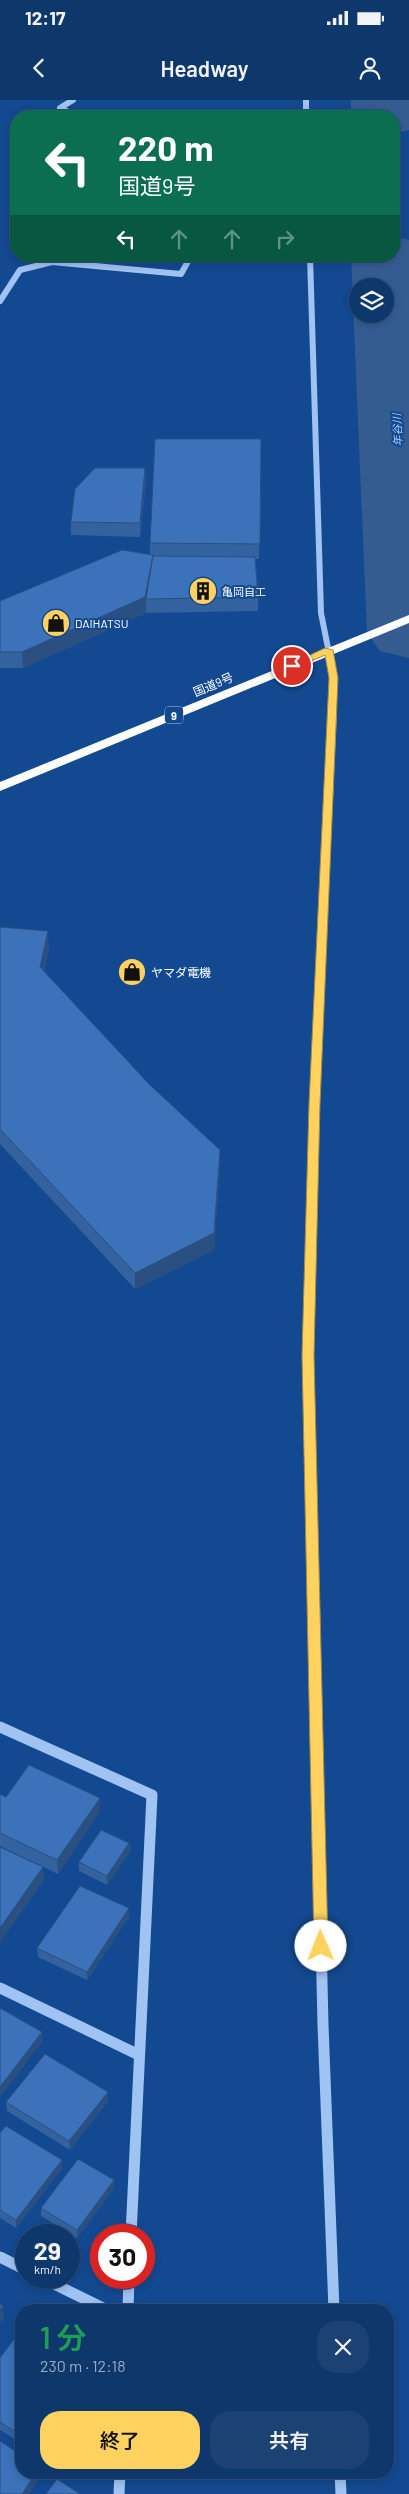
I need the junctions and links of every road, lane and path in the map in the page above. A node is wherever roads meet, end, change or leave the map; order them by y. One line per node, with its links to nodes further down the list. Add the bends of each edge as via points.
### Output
1 (73, 100): 2 (street, via 60,108)
2 (64, 110)
3 (52, 262): 5 (street, via 180,274)
4 (52, 262): 7 (street, via 20,270)
5 (187, 262)
6 (310, 262): 9 (street, via 321,613)
7 (0, 301)
8 (409, 618): 9 (highway, 国道9号 / 9)
9 (328, 650): 10 (highway, 国道9号 / 9); 21 (street, via 334,678 315,1104 308,1355 323,2025)
10 (0, 787)
11 (0, 1727): 13 (street, via 152,1795)
12 (0, 1988): 13 (street)
13 (140, 2055): 14 (street)
14 (132, 2224)
15 (0, 2256): 16 (street)
16 (15, 2264)
17 (64, 2289): 19 (street)
18 (129, 2289): 20 (street)
19 (95, 2304)
20 (128, 2304)
21 (334, 2304)
22 (120, 2479): 24 (street)
23 (340, 2479): 25 (street)
24 (119, 2494)
25 (341, 2494)

